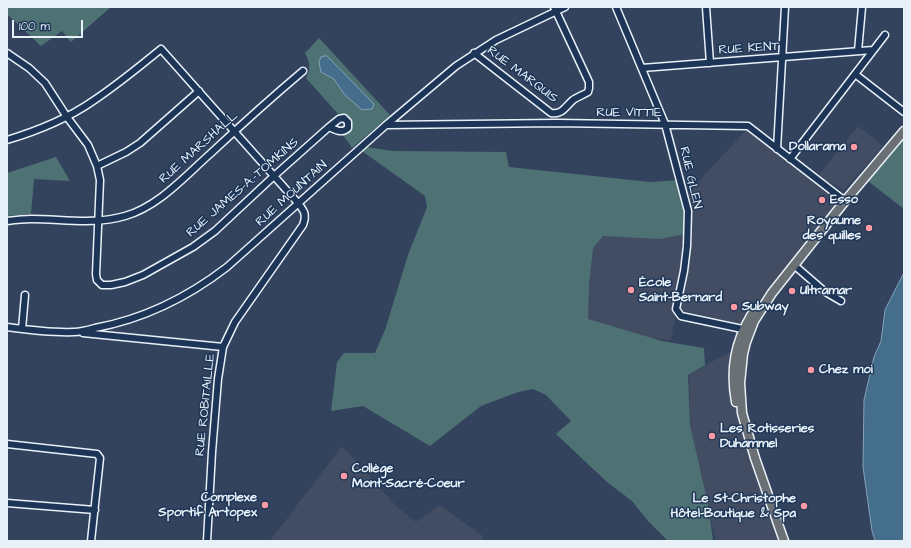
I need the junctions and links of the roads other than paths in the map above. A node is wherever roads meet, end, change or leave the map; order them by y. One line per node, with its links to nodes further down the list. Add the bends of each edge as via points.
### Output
1 (565, 7): 6 (street, RUE MOUNTAIN)
2 (616, 7): 14 (street, RUE GLEN)
3 (706, 7): 13 (street)
4 (785, 7): 12 (street)
5 (862, 7): 9 (street)
6 (554, 9): 11 (street, RUE MOUNTAIN); 11 (street, RUE MARQUIS, via 589,82 588,92 574,99 562,112 551,113)
7 (885, 35): 8 (street)
8 (874, 50): 9 (street, RUE KENT); 16 (street)
9 (858, 51): 12 (street, RUE KENT)
10 (7, 53): 19 (street, via 29,68 44,83)
11 (474, 53): 21 (street, RUE MOUNTAIN)
12 (782, 57): 13 (street, RUE KENT); 26 (street)
13 (710, 63): 14 (street, RUE KENT)
14 (642, 68): 20 (street, RUE GLEN)
15 (302, 71): 23 (street, RUE MARSHALL)
16 (855, 74): 18 (street); 27 (street)
17 (199, 91): 19 (street, via 161,49 114,87); 23 (street); 28 (street, via 140,143)
18 (904, 112)
19 (67, 117): 25 (street); 28 (street, via 88,145)
20 (666, 124): 21 (street, RUE VITTIE); 26 (street, RUE VITTIE, via 748,126); 39 (street, RUE GLEN, via 688,211 684,271 676,310 681,316)
21 (386, 125): 31 (street, RUE MOUNTAIN)
22 (329, 128): 29 (street, RUE JAMES-A.-TOMKINS)
23 (234, 131): 29 (street); 33 (street, RUE MARSHALL, via 168,192 143,209)
24 (904, 131): 30 (main road)
25 (7, 140)
26 (777, 149): 27 (street, RUE VITTIE)
27 (790, 159): 30 (street, RUE VITTIE)
28 (97, 166): 33 (street, via 100,180)
29 (274, 176): 31 (street); 33 (street, RUE JAMES-A.-TOMKINS, via 215,231 193,247 143,275 125,282 102,285 97,280)
30 (845, 201): 34 (main road)
31 (298, 203): 40 (street, RUE MOUNTAIN, via 228,267 185,296 147,314); 41 (street, RUE ROBITAILLE, via 306,218 303,225 235,322)
32 (7, 221): 33 (street, RUE MARSHALL)
33 (99, 221)
34 (794, 265): 36 (street, via 824,291); 39 (main road, via 752,314)
35 (25, 295): 38 (street)
36 (841, 301)
37 (7, 327): 38 (street, RUE MOUNTAIN)
38 (22, 329): 40 (street, RUE MOUNTAIN)
39 (747, 330): 47 (main road, via 736,350 736,401)
40 (75, 332): 41 (street)
41 (223, 347): 46 (street, RUE ROBITAILLE, via 217,386)
42 (7, 444): 44 (street, via 97,454 100,458)
43 (7, 503): 44 (street)
44 (95, 510): 45 (street)
45 (92, 541)
46 (207, 541)
47 (784, 541)

